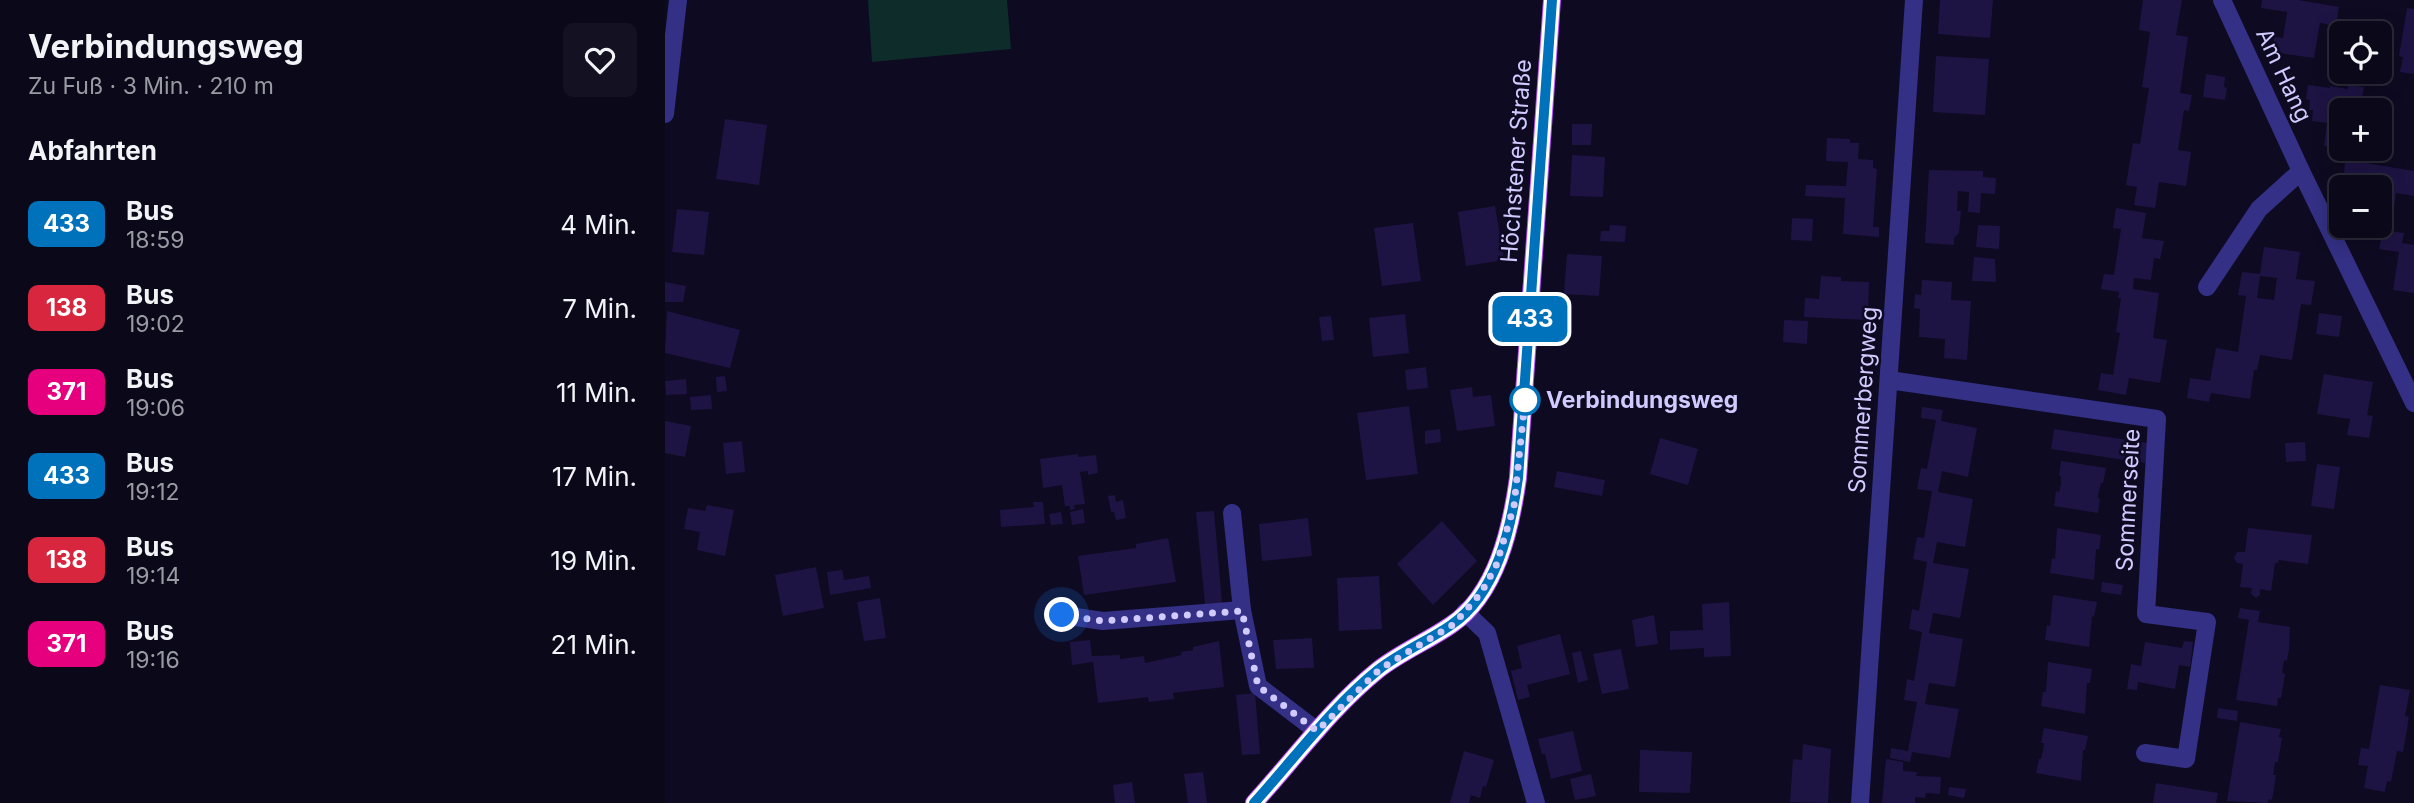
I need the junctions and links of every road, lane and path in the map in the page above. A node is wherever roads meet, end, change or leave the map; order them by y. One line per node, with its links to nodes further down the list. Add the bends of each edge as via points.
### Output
1 (678, 0): 5 (street)
2 (1552, 0): 12 (main road, Höchstener Straße, via 1518,478 1496,566)
3 (1914, 0): 8 (street, Sommerbergweg)
4 (2222, 0): 6 (street, Am Hang)
5 (665, 114)
6 (2301, 171): 7 (street, via 2259,209); 9 (street, Am Hang)
7 (2207, 287)
8 (1889, 380): 15 (street, Sommerseite, via 2157,419 2146,614 2207,622 2186,759); 18 (street, Sommerbergweg)
9 (2414, 403)
10 (1233, 513): 11 (street)
11 (1242, 611): 13 (street, via 1103,621); 14 (street, via 1258,686)
12 (1465, 612): 14 (main road, Höchstener Straße, via 1454,624 1380,669); 17 (street, via 1487,633)
13 (1062, 615)
14 (1317, 731): 16 (main road, Höchstener Straße)
15 (2145, 753)
16 (1254, 803)
17 (1536, 803)
18 (1860, 803)

